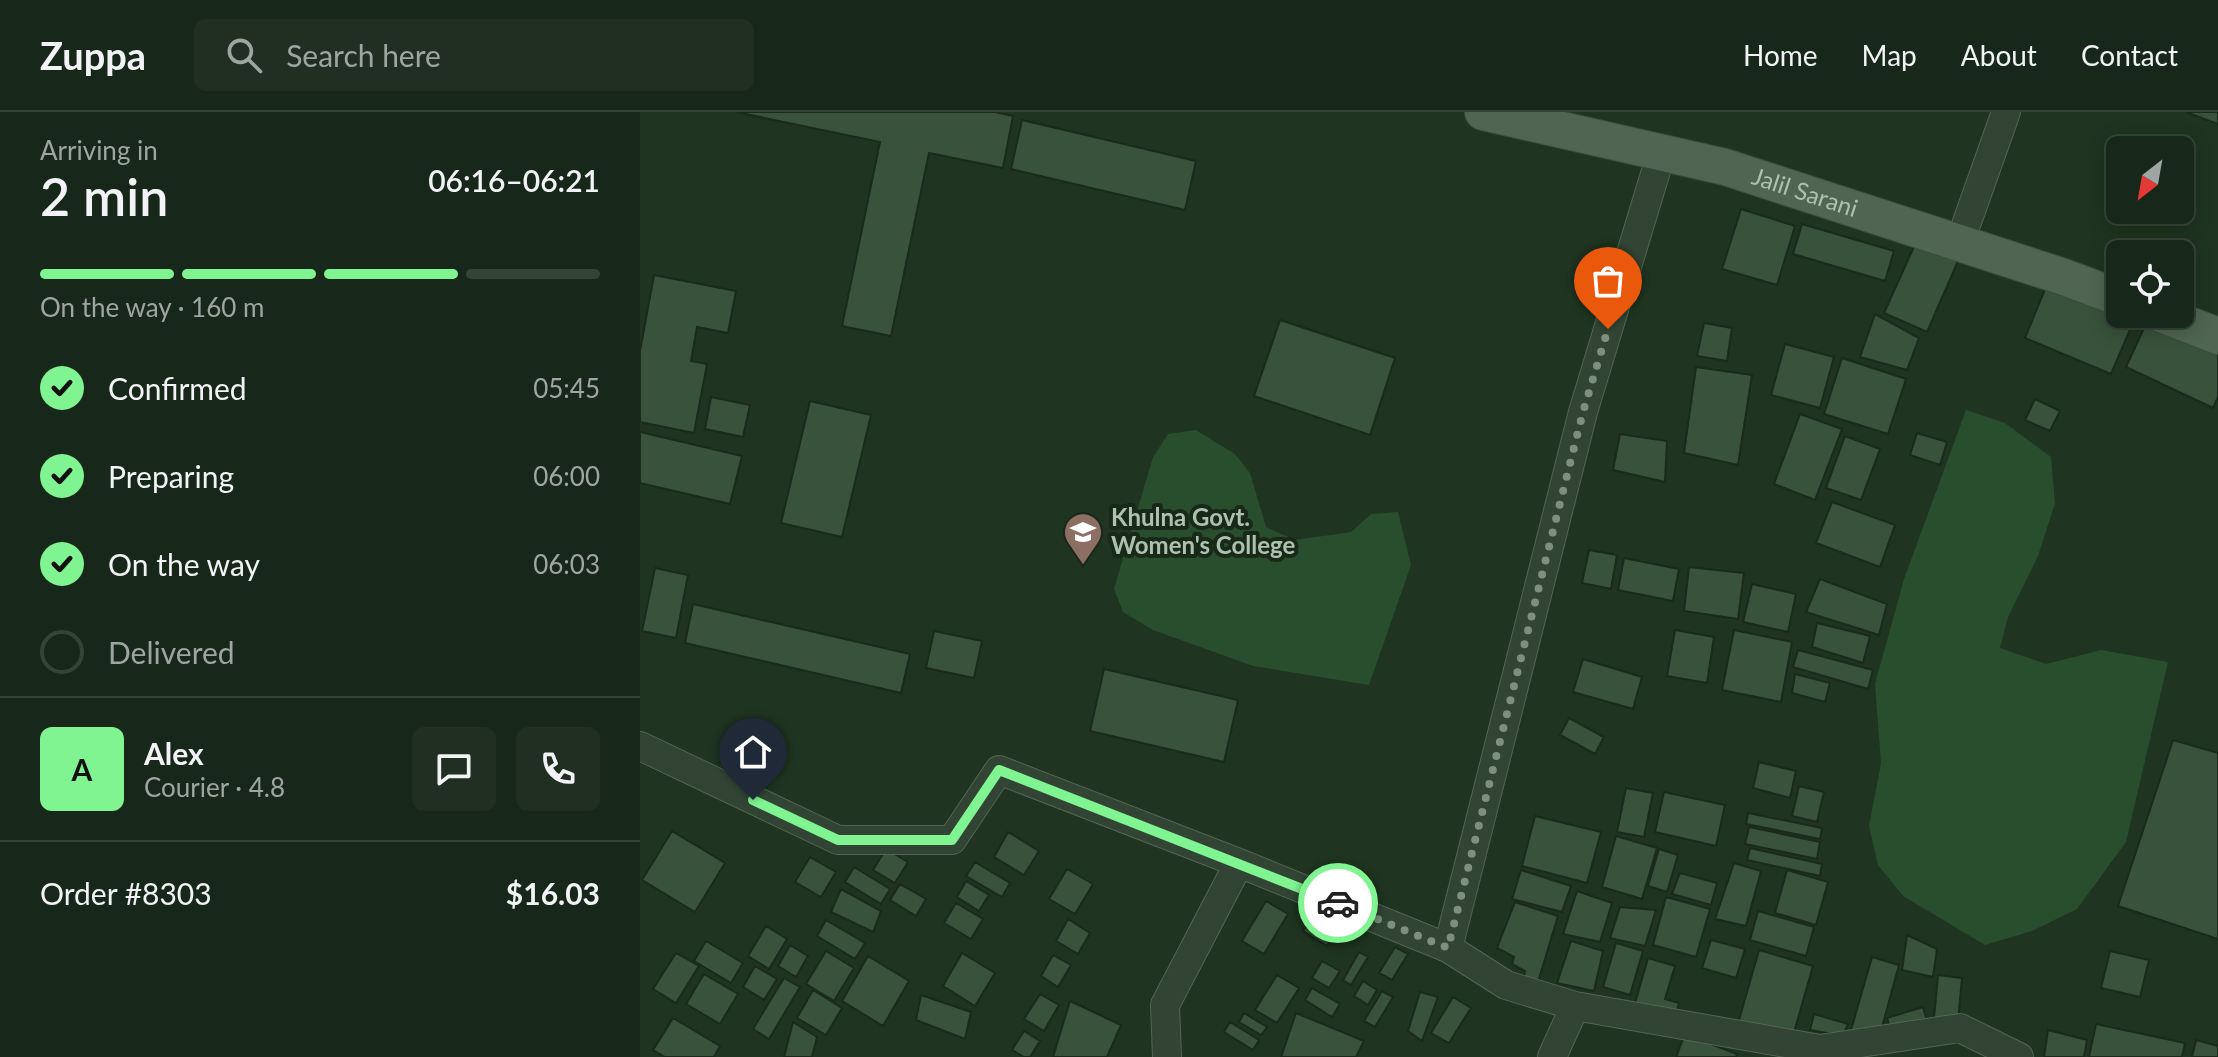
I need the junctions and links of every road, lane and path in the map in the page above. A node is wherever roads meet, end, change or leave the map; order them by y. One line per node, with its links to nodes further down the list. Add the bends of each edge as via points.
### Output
1 (1483, 112): 4 (main road, Jalil Sarani)
2 (1574, 112): 5 (main road, Jalil Sarani, via 1731,148)
3 (2006, 112): 5 (street)
4 (1662, 151): 7 (main road, Jalil Sarani); 14 (street, via 1583,412)
5 (1967, 222): 6 (main road, Jalil Sarani)
6 (2106, 268)
7 (2106, 293)
8 (2194, 303): 9 (main road)
9 (2218, 312)
10 (2194, 327): 11 (main road)
11 (2218, 336)
12 (640, 746): 13 (street, via 838,840 952,840 999,770)
13 (1239, 863): 14 (street); 16 (street, via 1165,1005)
14 (1448, 948): 15 (street, via 1506,985)
15 (1575, 1006): 17 (street); 18 (street, via 1820,1049 1960,1028)
16 (1167, 1057)
17 (1552, 1057)
18 (2019, 1057)

